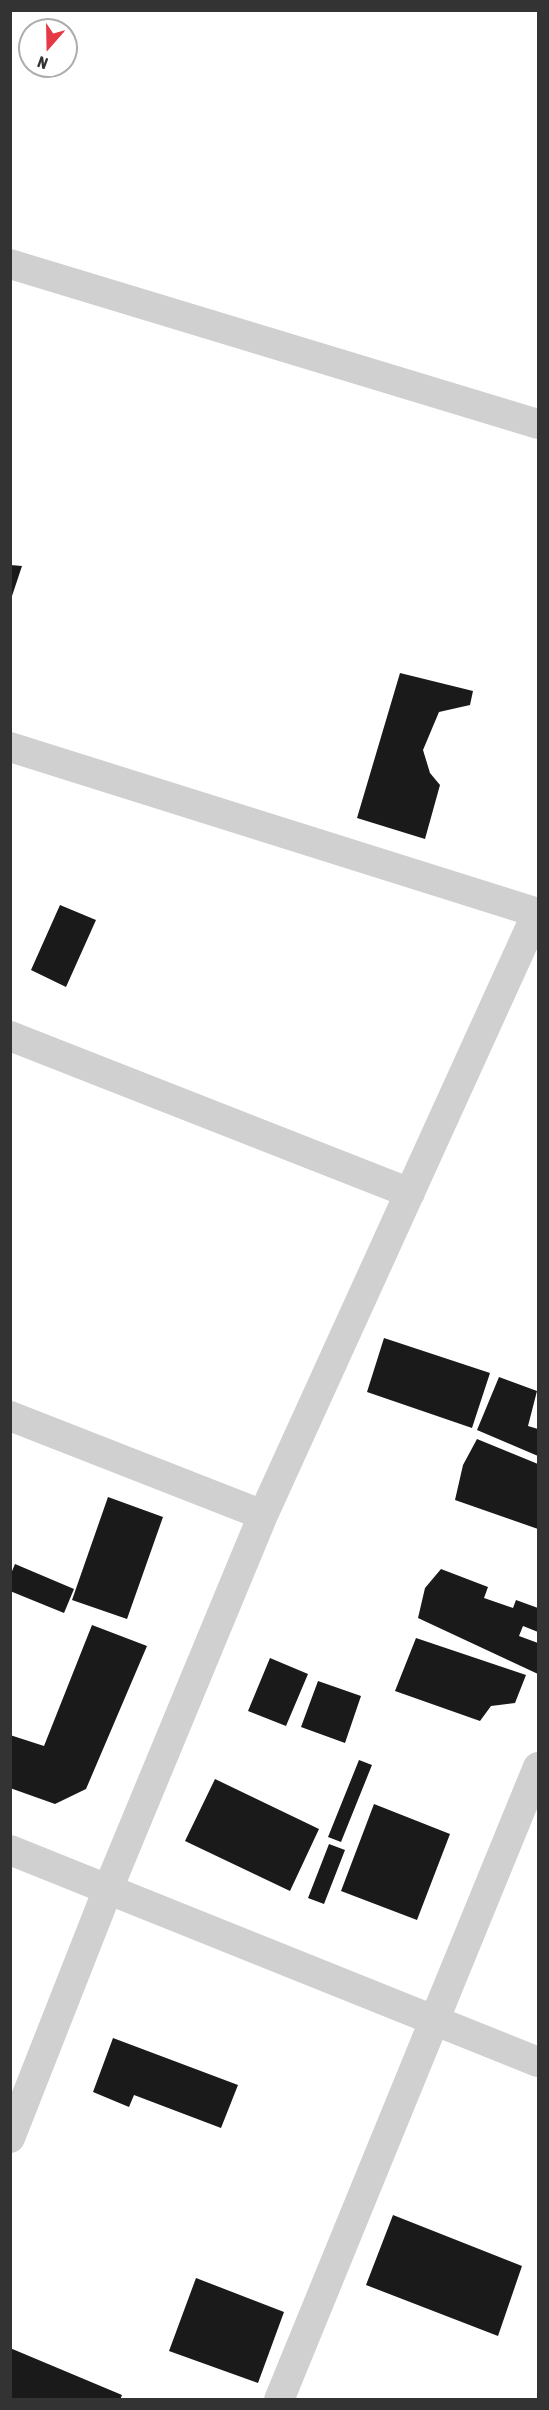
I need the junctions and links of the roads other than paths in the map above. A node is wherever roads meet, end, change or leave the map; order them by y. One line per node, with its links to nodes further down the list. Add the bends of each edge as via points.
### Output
1 (10, 264): 2 (street)
2 (538, 424)
3 (10, 747): 4 (street)
4 (538, 913): 6 (street)
5 (10, 1036): 6 (street)
6 (410, 1193): 8 (street)
7 (10, 1416): 8 (street)
8 (263, 1515): 11 (street)
9 (538, 1767): 12 (street)
10 (10, 1850): 11 (street)
11 (108, 1889): 12 (street); 14 (street)
12 (435, 2019): 13 (street); 15 (street)
13 (538, 2061)
14 (10, 2138)
15 (279, 2400)

